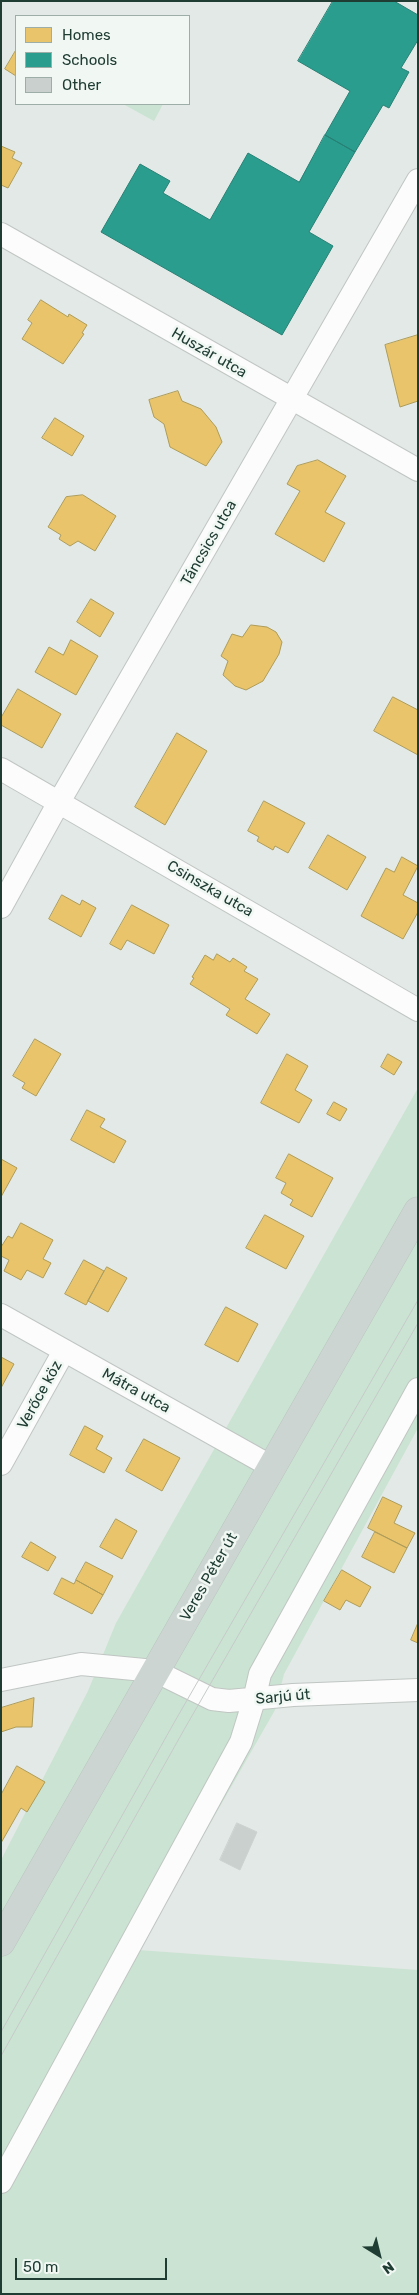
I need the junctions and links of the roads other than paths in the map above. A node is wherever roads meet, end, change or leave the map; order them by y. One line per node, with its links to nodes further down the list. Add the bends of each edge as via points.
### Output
1 (418, 180): 3 (street, Táncsics utca)
2 (1, 234): 3 (street, Huszár utca)
3 (291, 400): 4 (street, Huszár utca); 6 (street, Táncsics utca)
4 (418, 470)
5 (1, 769): 6 (street, Csinszka utca)
6 (59, 802): 7 (street, Táncsics utca); 8 (street, Csinszka utca)
7 (1, 907)
8 (418, 1010)
9 (418, 1211): 14 (main road, Veres Péter út)
10 (1, 1315): 11 (street, Mátra utca)
11 (64, 1351): 13 (street, Verőce köz); 14 (street, Mátra utca)
12 (418, 1389): 18 (street, via 260,1674)
13 (1, 1464)
14 (272, 1467): 15 (main road, Veres Péter út)
15 (155, 1671): 16 (street, via 81,1664); 18 (street, Sarjú út, via 212,1699); 19 (main road, Veres Péter út)
16 (1, 1680)
17 (418, 1690): 18 (street, Sarjú út, via 293,1695)
18 (254, 1700): 20 (street, via 241,1742)
19 (1, 1942)
20 (1, 2182)

